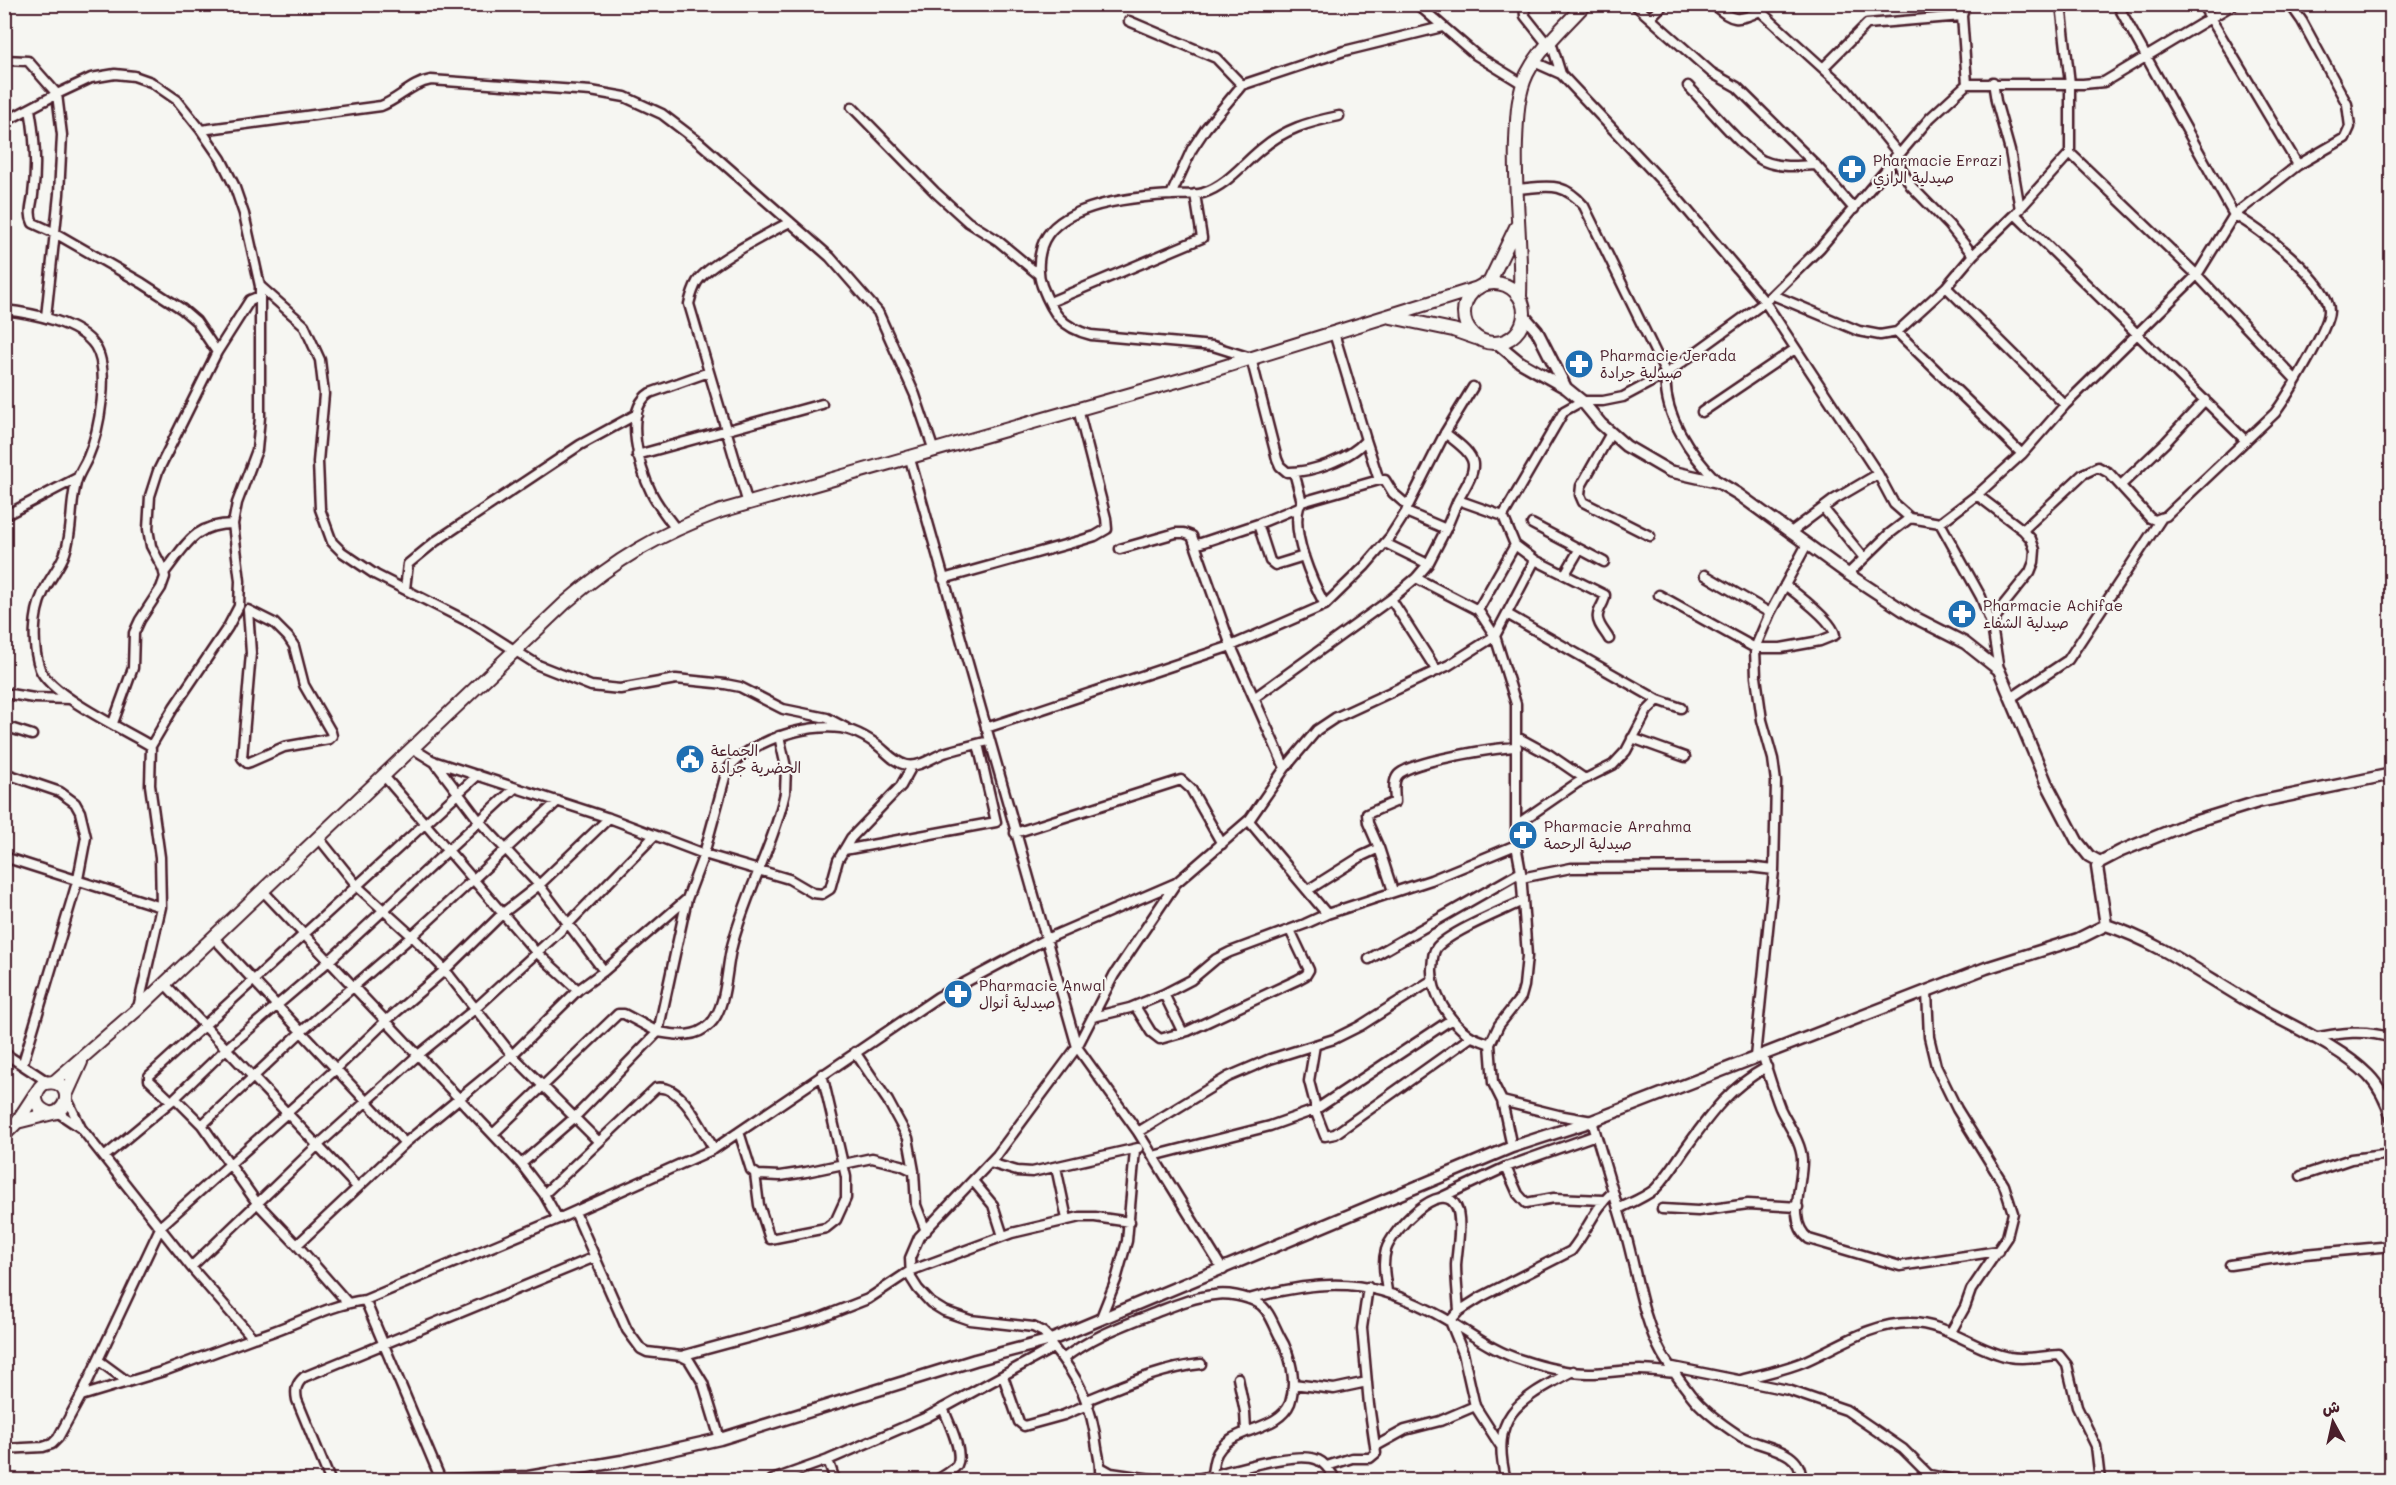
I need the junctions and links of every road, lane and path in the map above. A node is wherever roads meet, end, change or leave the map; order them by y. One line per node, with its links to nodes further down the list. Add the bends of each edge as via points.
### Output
1 (1417, 4): 18 (street)
2 (1524, 4): 19 (street, via 1525,16)
3 (1585, 4): 19 (main road)
4 (1634, 4): 15 (street)
5 (1664, 4): 15 (street)
6 (1713, 4): 13 (street, via 1730,18 1738,19)
7 (1965, 4): 14 (street)
8 (2061, 4): 28 (street)
9 (2117, 4): 20 (street)
10 (2202, 4): 16 (street)
11 (2234, 4): 16 (street)
12 (2290, 4): 40 (street, via 2347,104 2350,120 2345,138)
13 (1761, 8): 23 (street)
14 (1962, 16): 23 (street, via 1867,24); 27 (street)
15 (1650, 18): 39 (street, via 1712,73 1737,87)
16 (2210, 20): 20 (street); 40 (street)
17 (1129, 21): 29 (street, via 1216,58)
18 (1442, 27): 26 (street); 29 (street, via 1344,51)
19 (1549, 43): 22 (main road); 24 (street)
20 (2146, 58): 28 (street, via 2104,82); 46 (street)
21 (4, 60): 31 (street, via 28,61)
22 (1534, 62): 24 (street); 26 (main road)
23 (1823, 68): 38 (street, via 1846,89)
24 (1561, 74): 59 (street, via 1672,192)
25 (1993, 82): 27 (street); 28 (street); 45 (street, via 2010,151)
26 (1522, 84): 41 (main road, via 1516,127)
27 (1968, 84): 38 (street)
28 (2070, 84): 37 (street)
29 (1242, 85): 43 (street, via 1192,149)
30 (1688, 86): 39 (street, via 1763,161)
31 (57, 94): 33 (street); 36 (street, via 91,78 134,76 151,82 177,100); 49 (street, via 62,135)
32 (852, 107): 51 (street, via 960,214)
33 (30, 109): 35 (street); 49 (street, via 36,153 31,219 39,227)
34 (1339, 116): 42 (street, via 1289,129 1225,182)
35 (4, 122)
36 (201, 130): 47 (street, via 381,106 417,83 431,80 591,91 625,97 662,114); 55 (street, via 234,185)
37 (2070, 153): 45 (street); 52 (street)
38 (1897, 155): 44 (street); 50 (street, via 1911,186)
39 (1816, 165): 44 (street)
40 (2298, 165): 46 (street)
41 (1516, 189): 48 (main road); 73 (street, via 1552,187 1573,193 1589,217)
42 (1195, 194): 43 (street); 58 (street, via 1202,238)
43 (1171, 195): 51 (street, via 1110,202 1059,221 1043,243)
44 (1854, 209): 56 (street)
45 (2018, 211): 50 (street); 66 (street)
46 (2234, 215): 52 (street); 74 (street, via 2264,233 2318,284 2327,298 2328,318)
47 (790, 222): 72 (street, via 745,246 698,280 690,310); 89 (street, via 830,257 878,312 915,395)
48 (1518, 224): 53 (main road); 57 (main road)
49 (55, 232): 62 (street); 70 (street, via 182,309 196,321)
50 (1973, 255): 54 (street)
51 (1038, 274): 58 (street)
52 (2197, 275): 66 (street); 74 (street)
53 (1483, 286): 57 (main road, via 1506,285); 63 (main road); 67 (main road, via 1471,294 1464,311 1469,328)
54 (1946, 287): 64 (street); 80 (street)
55 (260, 291): 70 (street); 109 (street, via 257,450); 136 (street, via 304,325 320,360 324,394 318,462 320,508 332,542 368,569)
56 (1773, 295): 59 (street); 64 (street, via 1859,331 1880,335)
57 (1520, 296): 61 (main road)
58 (1050, 302): 71 (street, via 1060,319 1073,330 1213,346)
59 (1765, 302): 69 (street); 73 (street)
60 (4, 310): 62 (street)
61 (1524, 316): 68 (main road, via 1515,335); 76 (street, via 1537,331)
62 (46, 317): 95 (street, via 87,337 100,357 101,414 89,456)
63 (1390, 317): 65 (main road); 67 (main road)
64 (1897, 332): 90 (street)
65 (1334, 333): 71 (main road); 87 (street)
66 (2137, 333): 77 (street); 80 (street)
67 (1482, 340): 68 (main road)
68 (1497, 343): 76 (street, via 1520,362)
69 (1795, 349): 82 (street); 94 (street)
70 (217, 352): 129 (street, via 158,471 150,496 150,540)
71 (1251, 358): 81 (main road); 93 (street, via 1276,459 1287,472)
72 (709, 372): 83 (street, via 650,393 643,398); 84 (street)
73 (1666, 374): 78 (street, via 1623,397); 97 (street, via 1665,388 1674,418 1700,464)
74 (2296, 380): 88 (street, via 2275,413)
75 (1473, 387): 85 (street)
76 (1566, 388): 78 (street)
77 (2205, 400): 88 (street); 98 (street)
78 (1582, 401): 86 (street); 106 (street, via 1564,411)
79 (822, 404): 84 (street)
80 (2065, 405): 90 (street)
81 (1078, 409): 89 (main road); 134 (street, via 1107,529 1079,541)
82 (1702, 412)
83 (637, 414): 91 (street); 136 (street, via 580,445 436,541 408,564)
84 (727, 430): 91 (street); 101 (street)
85 (1445, 433): 100 (street, via 1466,451 1474,465); 104 (street)
86 (1611, 433): 97 (street, via 1669,471); 117 (street, via 1581,486 1580,495 1583,502)
87 (1366, 440): 93 (street, via 1348,456); 96 (street)
88 (2246, 441): 108 (street)
89 (934, 451): 92 (main road)
90 (2022, 454): 99 (street)
91 (637, 455): 113 (street, via 652,495)
92 (910, 459): 101 (main road); 134 (street)
93 (1294, 472): 102 (street)
94 (1878, 474): 103 (street); 107 (street, via 1894,504)
95 (77, 478): 105 (street); 155 (street, via 65,553 42,594 35,636 40,669)
96 (1379, 480): 102 (street); 104 (street, via 1386,480)
97 (1718, 482): 116 (street)
98 (2121, 486): 108 (street, via 2150,518); 115 (street, via 2109,473 2093,468)
99 (1977, 495): 112 (street); 115 (street)
100 (1458, 500): 106 (street); 114 (street)
101 (748, 504): 113 (main road)
102 (1300, 504): 110 (street); 124 (street, via 1296,515)
103 (1823, 508): 116 (street); 125 (street)
104 (1407, 509): 114 (street); 118 (street)
105 (4, 516)
106 (1503, 516): 120 (street)
107 (1910, 518): 112 (street); 125 (street)
108 (2161, 519): 154 (street, via 2068,660)
109 (233, 524): 129 (street, via 209,526 193,536); 168 (street, via 240,581 237,612)
110 (1258, 524): 119 (street); 124 (street, via 1270,561 1275,565)
111 (1532, 524): 123 (street)
112 (1940, 524): 144 (street, via 1981,597)
113 (676, 529): 149 (main road, via 635,549 588,583)
114 (1446, 529): 128 (street)
115 (2023, 530): 144 (street, via 2035,550 2034,562)
116 (1791, 532): 121 (street)
117 (1650, 536)
118 (1385, 543): 128 (street); 139 (street, via 1344,589)
119 (1195, 544): 122 (street, via 1192,536 1176,533); 147 (street)
120 (1515, 545): 126 (street); 141 (street)
121 (1806, 546): 132 (street); 135 (street)
122 (1120, 549)
123 (1579, 550): 127 (street); 130 (street)
124 (1304, 556): 139 (street)
125 (1864, 558): 132 (street)
126 (1535, 560): 130 (street); 143 (street)
127 (1604, 562)
128 (1428, 564): 133 (street)
129 (164, 573): 158 (street, via 161,588 134,633 133,668)
130 (1565, 574): 146 (street, via 1605,595 1598,615)
131 (1705, 574): 142 (street)
132 (1848, 574): 150 (street, via 1912,616 1965,643)
133 (1416, 578): 138 (street); 141 (street)
134 (943, 579): 160 (street)
135 (1785, 585): 142 (street); 148 (street, via 1816,611 1835,636 1780,648)
136 (405, 589): 149 (street)
137 (1659, 595): 148 (street)
138 (1391, 599): 151 (street); 153 (street)
139 (1325, 604): 147 (street)
140 (248, 610): 140 (street, via 274,623 294,646 301,677 331,732 329,740 284,747 247,763 242,758 251,652)
141 (1478, 610): 145 (street)
142 (1770, 613): 148 (street)
143 (1507, 614): 145 (street); 156 (street)
144 (1992, 626): 150 (street)
145 (1495, 636): 151 (street); 166 (street, via 1516,704)
146 (1610, 639)
147 (1231, 646): 153 (street); 160 (street)
148 (1755, 648): 199 (street, via 1762,720 1776,782)
149 (515, 649): 161 (street, via 538,665 599,689 676,679 725,684 740,687 783,710 826,718); 169 (main road)
150 (1999, 670): 154 (street)
151 (1437, 671): 173 (street, via 1335,717 1317,730)
152 (4, 693): 155 (street)
153 (1254, 698): 173 (street)
154 (2011, 698): 198 (street, via 2046,782 2077,840 2089,856)
155 (70, 699): 158 (street)
156 (1658, 700): 157 (street); 164 (street)
157 (1681, 708)
158 (113, 723): 168 (street)
159 (4, 726): 162 (street)
160 (986, 728): 165 (street)
161 (850, 730): 163 (street, via 817,728); 172 (street, via 895,760)
162 (32, 735)
163 (779, 736): 196 (street, via 747,750 727,770); 200 (street, via 787,782)
164 (1632, 738): 170 (street); 178 (street, via 1626,752 1613,765)
165 (988, 741): 167 (street); 187 (street)
166 (1517, 742): 178 (street, via 1550,755); 186 (street); 193 (street, via 1409,768 1399,774 1395,802 1367,814)
167 (978, 744): 172 (street); 195 (street, via 996,822)
168 (151, 746): 212 (street, via 150,785 160,857)
169 (412, 748): 171 (street); 176 (main road)
170 (1685, 757)
171 (433, 761): 177 (street); 180 (street)
172 (912, 766): 195 (street, via 901,786)
173 (1285, 768): 183 (street)
174 (4, 773): 203 (street, via 51,788 75,804 86,837)
175 (2391, 774): 198 (street, via 2258,802 2187,824)
176 (383, 775): 185 (street); 189 (main road)
177 (478, 775): 179 (street); 180 (street)
178 (1585, 779): 186 (street)
179 (515, 788): 181 (street); 184 (street)
180 (459, 795): 184 (street); 185 (street)
181 (558, 801): 182 (street); 192 (street)
182 (609, 818): 188 (street); 205 (street)
183 (1249, 821): 190 (street); 208 (street)
184 (480, 822): 192 (street); 194 (street)
185 (426, 823): 194 (street); 206 (street)
186 (1516, 825): 191 (street)
187 (1015, 833): 190 (street, via 1181,780 1191,789); 222 (street)
188 (654, 836): 196 (street); 216 (street)
189 (318, 837): 206 (street); 207 (main road)
190 (1222, 844): 204 (street)
191 (1516, 845): 201 (street); 209 (street, via 1431,880)
192 (505, 848): 202 (street); 205 (street)
193 (1378, 848): 208 (street); 209 (street)
194 (449, 849): 202 (street); 213 (street)
195 (844, 850): 200 (street, via 833,884 822,894)
196 (705, 854): 200 (street); 210 (street)
197 (4, 857): 203 (street)
198 (2100, 862): 217 (street, via 2097,870)
199 (1774, 870): 201 (street, via 1571,868); 256 (street)
200 (759, 871): 244 (street, via 732,949 718,1014 694,1034)
201 (1521, 875): 211 (street); 224 (street)
202 (473, 878): 214 (street); 220 (street)
203 (78, 879): 212 (street); 259 (street)
204 (1176, 883): 222 (street); 239 (street, via 1114,975)
205 (539, 885): 214 (street); 216 (street)
206 (358, 887): 213 (street); 219 (street)
207 (262, 890): 219 (street); 221 (main road)
208 (1308, 890): 215 (street)
209 (1393, 891): 215 (street)
210 (687, 899): 227 (street); 244 (street)
211 (1523, 901): 229 (street, via 1443,942 1433,953); 249 (street, via 1527,956 1524,986)
212 (161, 907): 238 (street)
213 (383, 910): 220 (street); 225 (street)
214 (503, 914): 223 (street); 226 (street)
215 (1327, 914): 218 (street)
216 (569, 922): 223 (street); 227 (street)
217 (2106, 925): 233 (street, via 2078,939 1986,968); 247 (street, via 2148,940)
218 (1290, 930): 234 (street, via 1216,959 1191,980); 245 (street, via 1308,964 1306,975)
219 (303, 936): 225 (street); 228 (street)
220 (412, 936): 226 (street); 231 (street)
221 (213, 937): 228 (street); 230 (main road)
222 (1046, 939): 251 (street); 253 (street, via 938,997)
223 (536, 951): 232 (street); 237 (street)
224 (1369, 959)
225 (329, 961): 231 (street); 235 (street)
226 (445, 970): 237 (street); 241 (street)
227 (604, 972): 232 (street)
228 (255, 981): 235 (street); 242 (street)
229 (1431, 981): 240 (street); 250 (street, via 1360,1026)
230 (164, 983): 238 (main road); 242 (street)
231 (353, 985): 241 (street); 243 (street)
232 (578, 990): 255 (street)
233 (1927, 992): 256 (street); 323 (street, via 1929,1037 1936,1066 2010,1198 2011,1226)
234 (1164, 994): 236 (street); 245 (street)
235 (277, 1005): 243 (street); 252 (street)
236 (1135, 1006): 239 (street); 245 (street, via 1155,1037)
237 (476, 1008): 255 (street); 257 (street)
238 (138, 1009): 258 (main road)
239 (1093, 1017): 251 (street)
240 (1452, 1019): 246 (street); 271 (street)
241 (387, 1020): 257 (street); 261 (street)
242 (204, 1024): 252 (street); 268 (street, via 149,1078)
243 (301, 1032): 261 (street); 263 (street)
244 (658, 1032): 265 (street, via 618,1014); 274 (street)
245 (1183, 1033)
246 (1471, 1037): 249 (street); 271 (street, via 1330,1137 1323,1133)
247 (2312, 1038): 248 (street, via 2351,1031); 275 (street, via 2327,1043 2367,1074 2382,1092)
248 (2391, 1038)
249 (1490, 1044): 270 (street, via 1493,1083)
250 (1315, 1045): 271 (street, via 1309,1081); 281 (street, via 1228,1077)
251 (1077, 1047): 281 (street); 295 (street)
252 (227, 1048): 263 (street); 268 (street)
253 (855, 1052): 262 (street); 301 (street, via 904,1130)
254 (4, 1053): 259 (street)
255 (512, 1055): 265 (street); 267 (street)
256 (1758, 1055): 260 (street); 276 (street)
257 (417, 1056): 267 (street); 269 (street)
258 (83, 1059): 264 (main road); 266 (main road)
259 (23, 1063): 264 (street)
260 (1767, 1067): 311 (street, via 1802,1157); 312 (street, via 1728,1093 1654,1190)
261 (336, 1069): 269 (street); 273 (street)
262 (822, 1074): 280 (street); 298 (street)
263 (253, 1077): 273 (street); 278 (street)
264 (44, 1086): 266 (main road, via 62,1086); 272 (main road, via 37,1103); 277 (main road)
265 (543, 1086): 274 (street); 282 (street)
266 (67, 1096): 272 (main road, via 62,1109); 279 (street)
267 (457, 1098): 282 (street); 286 (street)
268 (173, 1100): 278 (street); 294 (street)
269 (367, 1101): 286 (street); 288 (street)
270 (1502, 1101): 276 (street); 289 (street)
271 (1315, 1110): 293 (street, via 1270,1126)
272 (53, 1112): 277 (main road); 279 (street)
273 (288, 1112): 288 (street); 296 (street)
274 (574, 1118): 285 (street); 297 (street)
275 (2391, 1119)
276 (1592, 1121): 284 (street); 289 (street)
277 (16, 1122): 283 (main road)
278 (202, 1125): 296 (street)
279 (81, 1128): 294 (street)
280 (739, 1132): 290 (street); 302 (street)
281 (1138, 1132): 287 (street)
282 (493, 1134): 297 (street)
283 (4, 1135)
284 (1596, 1135): 300 (street); 306 (street)
285 (599, 1142): 290 (street, via 656,1088 662,1087 680,1096); 307 (street)
286 (405, 1143): 305 (street)
287 (1146, 1145): 291 (street); 293 (street)
288 (317, 1146): 305 (street); 310 (street)
289 (1512, 1148): 327 (street)
290 (714, 1149): 314 (street)
291 (1135, 1150): 299 (street); 317 (street)
292 (2391, 1154): 303 (street, via 2343,1161)
293 (1153, 1156): 327 (street)
294 (104, 1157): 318 (street)
295 (990, 1163): 299 (street, via 1032,1172); 304 (street)
296 (230, 1164): 310 (street); 318 (street)
297 (521, 1164): 307 (street)
298 (843, 1165): 301 (street, via 872,1158); 302 (street, via 780,1176); 302 (street, via 848,1191 836,1220 826,1228 777,1239 770,1239 767,1233)
299 (1056, 1167): 315 (street)
300 (1506, 1167): 308 (street); 309 (street, via 1526,1203 1554,1198)
301 (914, 1171): 319 (street, via 916,1205)
302 (754, 1174)
303 (2301, 1176)
304 (973, 1181): 319 (street); 320 (street, via 993,1205)
305 (357, 1187): 321 (street)
306 (1613, 1192): 309 (street); 312 (street)
307 (544, 1194): 316 (street)
308 (1440, 1198): 330 (street, via 1415,1213 1393,1235 1384,1260); 334 (street, via 1452,1200 1458,1212)
309 (1603, 1200): 334 (street, via 1571,1251)
310 (257, 1203): 321 (street); 326 (street)
311 (1798, 1207): 313 (street, via 1748,1204 1698,1210); 323 (street, via 1798,1228 1809,1239 1886,1263 1914,1265)
312 (1618, 1209): 345 (street, via 1652,1331)
313 (1662, 1209)
314 (575, 1212): 316 (street); 324 (street)
315 (1067, 1219): 317 (street, via 1095,1217); 320 (street)
316 (558, 1220): 332 (street)
317 (1130, 1222): 335 (street, via 1123,1260)
318 (160, 1226): 326 (street); 343 (street)
319 (926, 1231): 328 (street, via 914,1245)
320 (1003, 1236): 328 (street)
321 (297, 1245): 333 (street)
322 (2391, 1246): 325 (street)
323 (1998, 1251): 337 (street, via 1971,1290)
324 (595, 1257): 340 (street); 341 (street, via 627,1330 640,1349)
325 (2230, 1265)
326 (191, 1267): 338 (street)
327 (1223, 1270): 335 (street)
328 (910, 1271): 339 (street, via 923,1295 944,1311 970,1320 1034,1327); 341 (street, via 868,1299 817,1319)
329 (1368, 1287): 330 (street); 331 (street, via 1312,1284); 351 (street, via 1362,1328)
330 (1387, 1291): 336 (street)
331 (1249, 1299): 342 (street, via 1214,1295 1173,1306 1108,1330); 352 (street, via 1265,1309 1286,1345)
332 (365, 1300): 333 (street); 340 (street)
333 (348, 1302): 338 (street)
334 (1459, 1311): 336 (street)
335 (1100, 1320): 339 (street)
336 (1450, 1321): 346 (street, via 1494,1350); 355 (street, via 1463,1353)
337 (1951, 1332): 349 (street, via 1913,1323 1881,1326 1800,1364); 380 (street, via 2010,1357 2062,1356 2078,1407 2096,1446)
338 (253, 1338): 350 (street)
339 (1052, 1343): 342 (street); 347 (street, via 1049,1352); 358 (street, via 975,1359)
340 (384, 1345): 367 (street, via 304,1377 297,1386 297,1400); 368 (street)
341 (681, 1356): 358 (street, via 698,1373)
342 (1063, 1359): 354 (street)
343 (98, 1360): 350 (street); 353 (street)
344 (1200, 1364): 354 (street, via 1141,1378)
345 (1674, 1370): 346 (street); 349 (street); 378 (street, via 1693,1398 1730,1429 1794,1460)
346 (1573, 1371): 359 (street, via 1520,1404 1503,1427)
347 (1003, 1376): 354 (street, via 1019,1422 1024,1426 1064,1415); 356 (street)
348 (1238, 1378): 357 (street)
349 (1741, 1380): 366 (street, via 1811,1396 1846,1410 1903,1449)
350 (128, 1382): 353 (street)
351 (1366, 1382): 352 (street, via 1334,1389); 360 (street)
352 (1293, 1384): 357 (street, via 1286,1410 1267,1424)
353 (81, 1396): 361 (street, via 52,1444 34,1449)
354 (1088, 1402): 364 (street)
355 (1475, 1406): 359 (street); 360 (street, via 1440,1422 1405,1430)
356 (943, 1408): 362 (street); 372 (street, via 955,1438 958,1459 955,1468)
357 (1246, 1431): 365 (street, via 1217,1454)
358 (720, 1439): 369 (street, via 528,1477)
359 (1500, 1445): 377 (street)
360 (1376, 1446): 363 (street, via 1376,1453 1370,1458 1352,1458)
361 (4, 1449)
362 (828, 1460): 370 (street); 371 (street)
363 (1327, 1466): 365 (street, via 1303,1457); 376 (street)
364 (1102, 1468): 373 (street); 374 (street, via 1111,1473)
365 (1212, 1476): 375 (street)
366 (1932, 1477): 379 (street)
367 (330, 1480)
368 (441, 1480)
369 (446, 1480)
370 (772, 1480)
371 (836, 1480)
372 (937, 1480)
373 (1100, 1480)
374 (1158, 1480)
375 (1193, 1480)
376 (1336, 1480)
377 (1506, 1480)
378 (1802, 1480)
379 (1955, 1480)
380 (2100, 1480)

